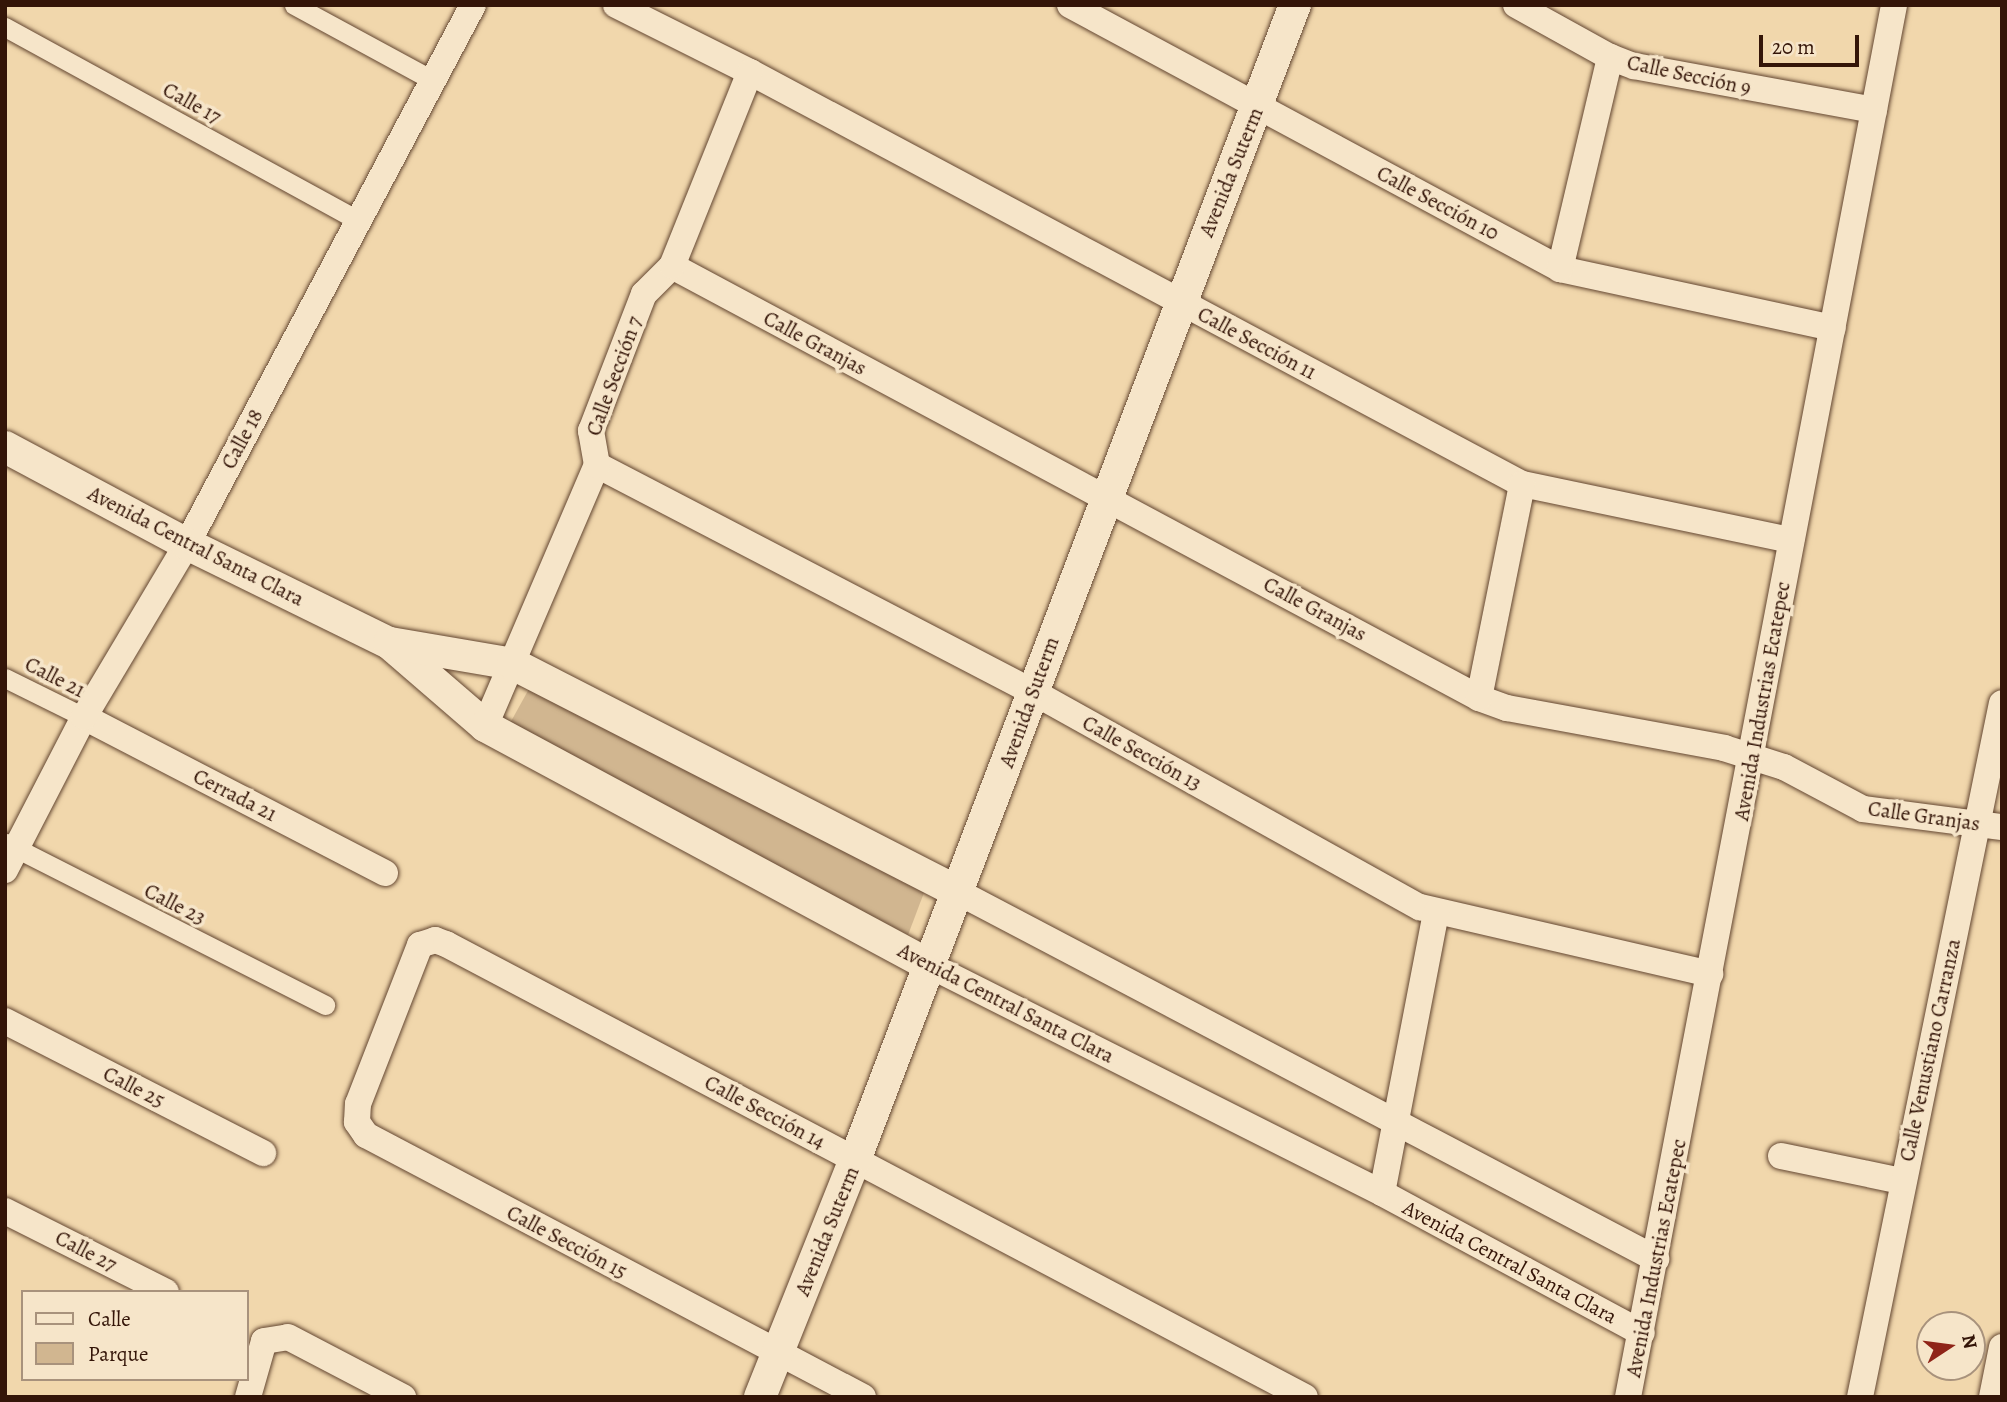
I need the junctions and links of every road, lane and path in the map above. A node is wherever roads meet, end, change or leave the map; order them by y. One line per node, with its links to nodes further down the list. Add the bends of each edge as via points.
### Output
1 (294, 5): 11 (street)
2 (472, 5): 11 (street, Calle 18)
3 (616, 5): 10 (street, Calle Sección 11)
4 (1070, 5): 12 (street, Calle Sección 10)
5 (1295, 5): 12 (street, Avenida Suterm)
6 (1516, 5): 9 (street, Calle Sección 9)
7 (1894, 5): 13 (street, Avenida Industrias Ecatepec)
8 (5, 27): 14 (street, Calle 17)
9 (1610, 57): 13 (street, Calle Sección 9, via 1634,66); 16 (street)
10 (750, 72): 15 (street, Calle Sección 7); 17 (street, Calle Sección 11)
11 (432, 80): 14 (street, Calle 18)
12 (1257, 106): 16 (street, Calle Sección 10); 17 (street, Avenida Suterm)
13 (1874, 110): 18 (street, Avenida Industrias Ecatepec)
14 (357, 220): 24 (street, Calle 18)
15 (672, 266): 20 (street, Calle Sección 7, via 644,294 591,431); 22 (street, Calle Granjas)
16 (1560, 270): 18 (street, Calle Sección 10)
17 (1180, 301): 21 (street, Calle Sección 11); 22 (street, Avenida Suterm)
18 (1833, 328): 23 (street, Avenida Industrias Ecatepec)
19 (5, 447): 24 (street, Avenida Central Santa Clara)
20 (597, 466): 26 (street, Calle Sección 7); 28 (street, Calle Sección 13)
21 (1522, 484): 23 (street, Calle Sección 11); 29 (street)
22 (1104, 500): 28 (street, Avenida Suterm); 29 (street, Calle Granjas)
23 (1791, 540): 33 (street, Avenida Industrias Ecatepec)
24 (187, 544): 25 (street, Avenida Central Santa Clara); 31 (street, Calle 18)
25 (389, 643): 26 (street, Avenida Central Santa Clara); 32 (street, Avenida Central Santa Clara)
26 (513, 664): 32 (street, Calle Sección 7); 37 (street, Avenida Central Santa Clara)
27 (5, 677): 31 (street, Calle 21)
28 (1033, 692): 37 (street, Avenida Suterm); 38 (street, Calle Sección 13)
29 (1479, 698): 33 (street, Calle Granjas, via 1507,708)
30 (2002, 703): 34 (street, Calle Venustiano Carranza)
31 (84, 717): 35 (street, Calle 18); 36 (street, Cerrada 21)
32 (485, 726): 39 (street, Avenida Central Santa Clara)
33 (1752, 756): 34 (street, Calle Granjas, via 1784,767 1863,809); 40 (street, Avenida Industrias Ecatepec)
34 (1989, 825): 48 (street, Calle Venustiano Carranza)
35 (9, 854): 41 (street, Calle 23)
36 (385, 873)
37 (958, 892): 39 (street, Avenida Suterm); 44 (street, Avenida Central Santa Clara)
38 (1436, 912): 40 (street, Calle Sección 13); 44 (street)
39 (929, 965): 47 (street, Avenida Suterm); 49 (street, Avenida Central Santa Clara)
40 (1710, 974): 51 (street, Avenida Industrias Ecatepec)
41 (325, 1005)
42 (5, 1021): 45 (street, Calle 25)
43 (385, 1036): 47 (street, Calle Sección 14, via 415,953 435,940); 56 (street, Calle Sección 15, via 358,1104 358,1122 366,1135)
44 (1395, 1124): 49 (street); 51 (street, Avenida Central Santa Clara)
45 (263, 1153)
46 (1782, 1156): 48 (street)
47 (855, 1160): 56 (street, Avenida Suterm); 61 (street, Calle Sección 14)
48 (1902, 1181): 63 (street, Calle Venustiano Carranza)
49 (1382, 1193): 53 (street, Avenida Central Santa Clara)
50 (5, 1211): 52 (street, Calle 27)
51 (1656, 1259): 53 (street, Avenida Industrias Ecatepec)
52 (162, 1290)
53 (1642, 1333): 62 (street, Avenida Industrias Ecatepec)
54 (255, 1337): 57 (street); 58 (street, via 288,1337)
55 (2002, 1347): 64 (street)
56 (779, 1351): 59 (street, Avenida Suterm); 60 (street, Calle Sección 15)
57 (248, 1397)
58 (403, 1397)
59 (760, 1397)
60 (863, 1397)
61 (1305, 1397)
62 (1629, 1397)
63 (1860, 1397)
64 (1992, 1397)

